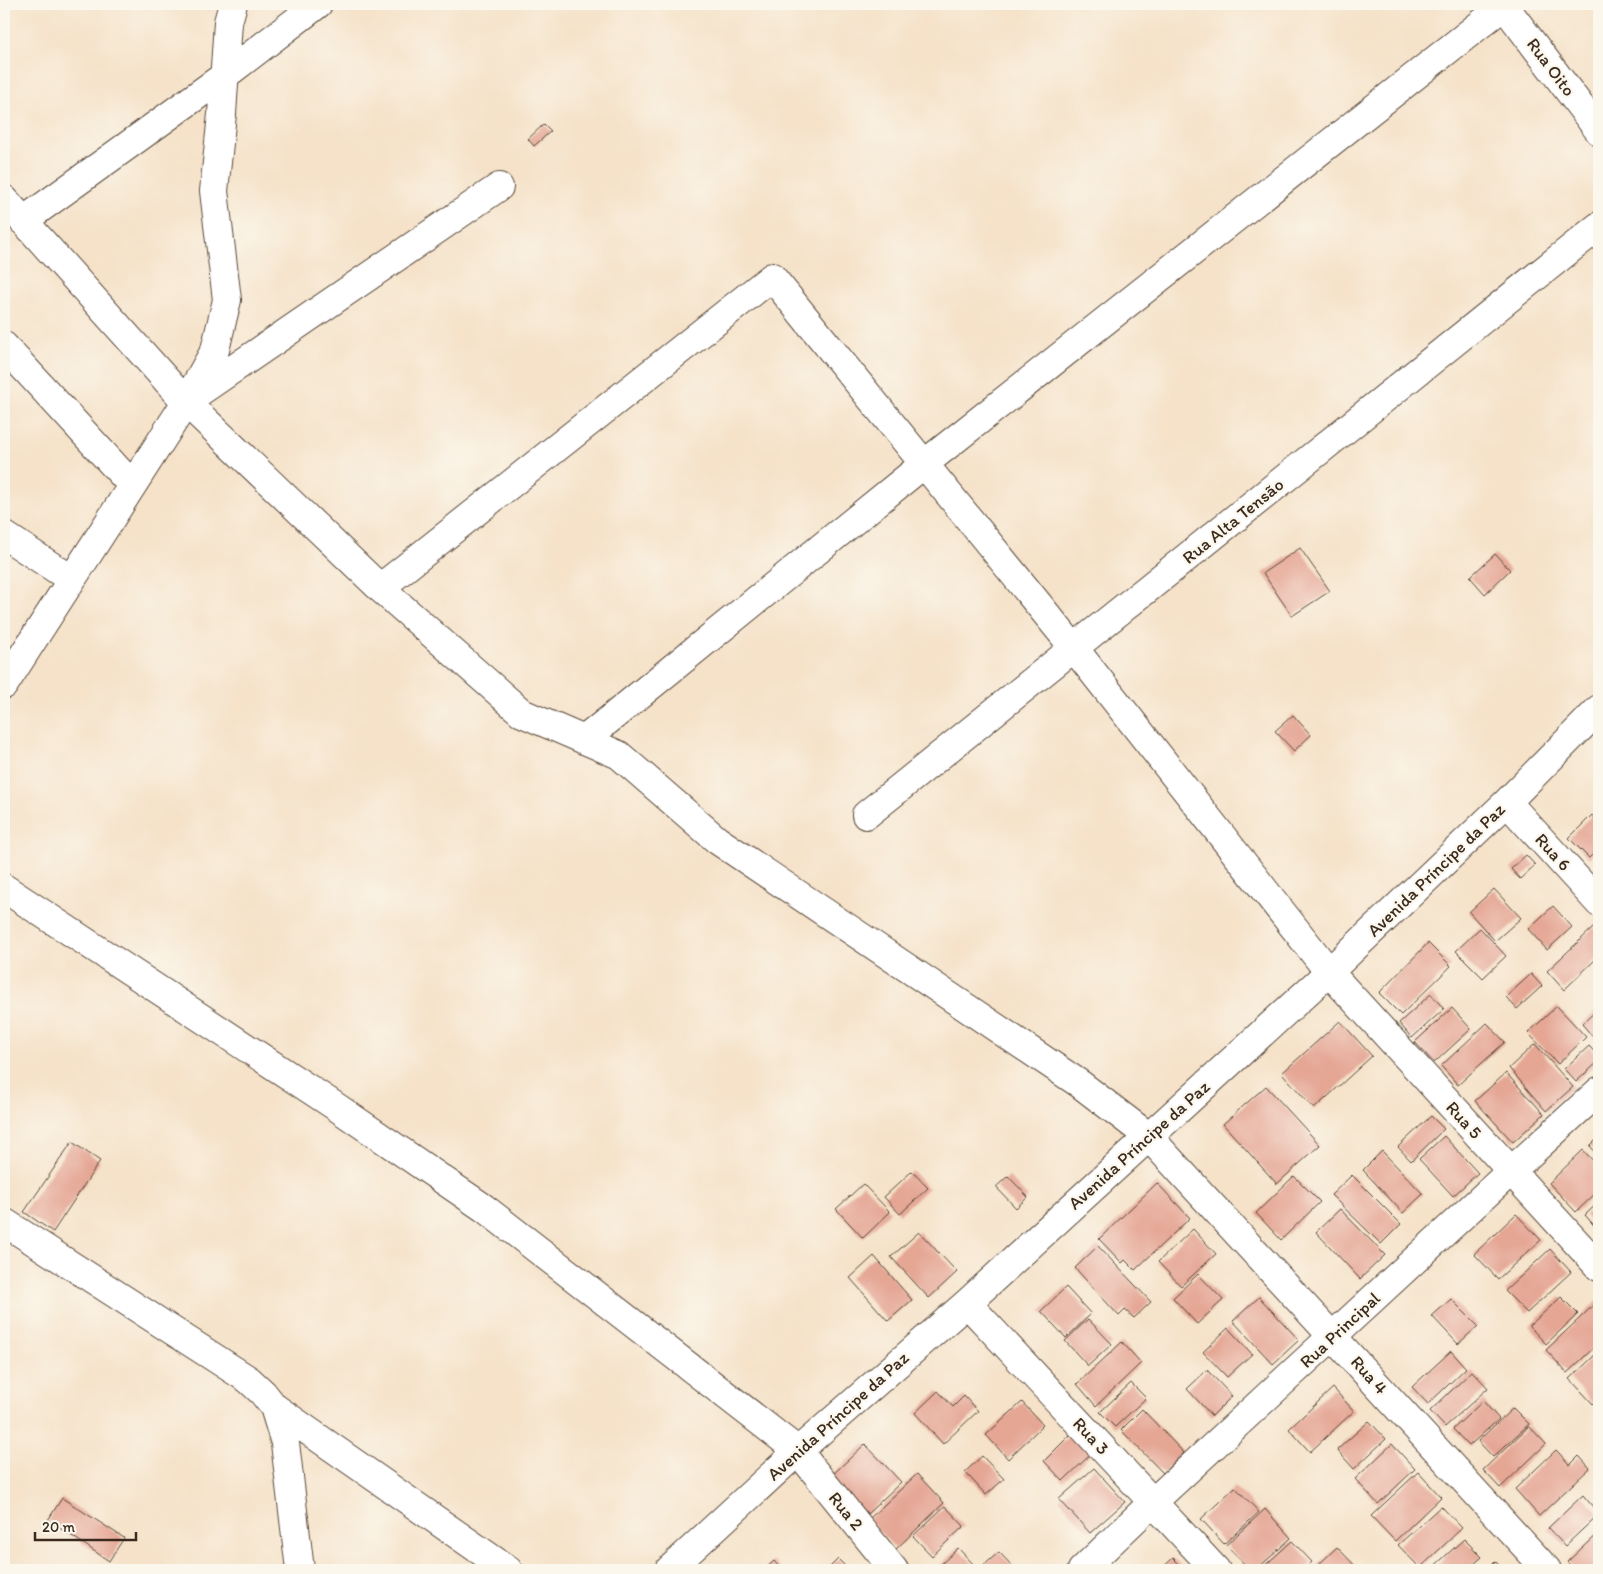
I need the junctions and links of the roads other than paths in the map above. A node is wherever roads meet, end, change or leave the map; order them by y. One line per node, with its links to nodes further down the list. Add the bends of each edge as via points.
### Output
1 (233, 4): 4 (street, via 228,22)
2 (318, 4): 4 (street)
3 (1505, 4): 5 (street, Rua Oito); 12 (street)
4 (224, 76): 8 (street); 11 (street, via 214,191 227,300 215,350)
5 (1599, 131)
6 (499, 187): 11 (street)
7 (4, 199): 8 (street, Rua 4)
8 (23, 221): 11 (street, Rua 4)
9 (1599, 226): 17 (street, Rua Alta Tensão)
10 (4, 346): 13 (street)
11 (186, 402): 13 (street); 16 (street, Rua 4)
12 (924, 464): 16 (street, Rua 5, via 772,277); 17 (street, Rua 5); 20 (street)
13 (132, 485): 15 (street)
14 (4, 535): 15 (street)
15 (71, 579): 18 (street)
16 (380, 588): 20 (street, Rua 4, via 522,713)
17 (1074, 648): 22 (street, Rua Alta Tensão); 25 (street, Rua 5)
18 (4, 684)
19 (1599, 709): 21 (street, Avenida Príncipe da Paz)
20 (584, 740): 27 (street, Rua 4, via 619,755 717,840 1080,1084)
21 (1507, 802): 24 (street, Rua 6); 25 (street, Avenida Príncipe da Paz)
22 (866, 814)
23 (4, 888): 34 (street, Rua 2, via 484,1208)
24 (1599, 903)
25 (1329, 972): 27 (street, Avenida Príncipe da Paz); 28 (street, Rua 5)
26 (1599, 1091): 28 (street, Rua Principal)
27 (1148, 1136): 31 (street, Avenida Príncipe da Paz); 32 (street, Rua 4)
28 (1510, 1171): 30 (street, Rua 5); 32 (street, Rua Principal)
29 (4, 1222): 33 (street, via 249,1380)
30 (1599, 1267)
31 (967, 1302): 34 (street, Avenida Príncipe da Paz); 35 (street, Rua 3)
32 (1333, 1336): 35 (street, Rua Principal); 42 (street, Rua 4)
33 (274, 1407): 36 (street, via 284,1444); 37 (street)
34 (798, 1451): 38 (street, Avenida Príncipe da Paz); 39 (street, Rua 2)
35 (1153, 1502): 40 (street, Rua Principal); 41 (street, Rua 3)
36 (300, 1570)
37 (508, 1570)
38 (669, 1570)
39 (894, 1570)
40 (1082, 1570)
41 (1216, 1570)
42 (1547, 1570)

